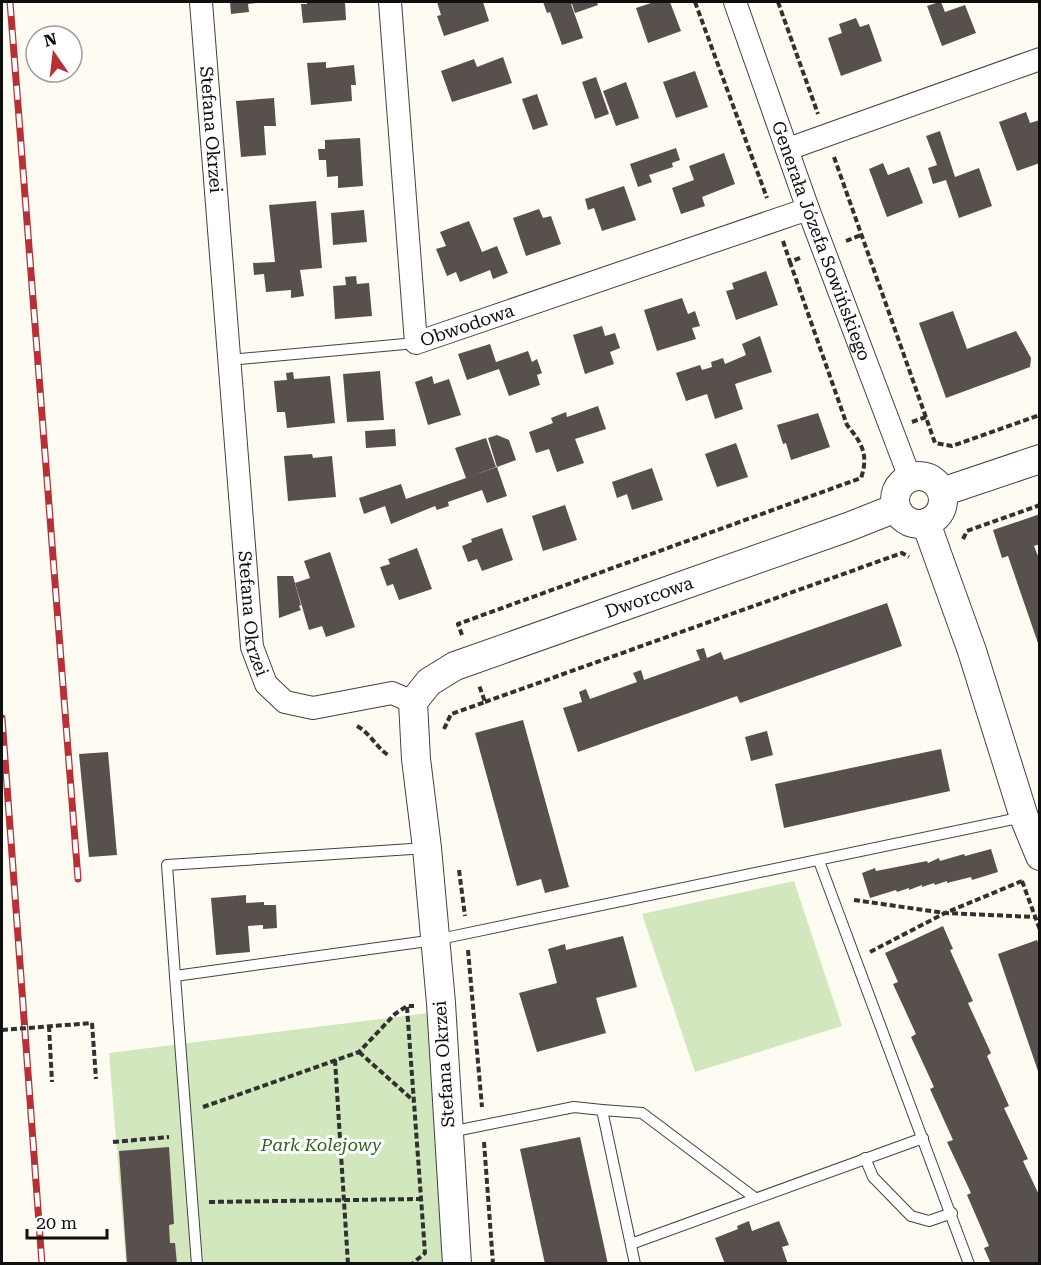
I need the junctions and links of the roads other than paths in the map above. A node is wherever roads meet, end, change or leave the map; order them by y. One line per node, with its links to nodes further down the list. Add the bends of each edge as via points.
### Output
1 (201, 2): 8 (street, Stefana Okrzei)
2 (390, 2): 7 (street, Obwodowa)
3 (735, 2): 5 (street, Generała Józefa Sowińskiego)
4 (1040, 59): 5 (street)
5 (788, 149): 6 (street, Generała Józefa Sowińskiego)
6 (808, 209): 7 (street, Obwodowa); 10 (street, Generała Józefa Sowińskiego)
7 (416, 343): 8 (lane)
8 (229, 360): 14 (street, Stefana Okrzei, via 252,647 266,684 285,702 313,708 392,693)
9 (1040, 459): 11 (street)
10 (910, 478): 11 (street, via 932,480); 12 (street, via 899,487)
11 (942, 492): 13 (street, via 940,511)
12 (896, 508): 13 (street, via 911,523); 14 (street, Dworcowa, via 455,666 429,681)
13 (926, 523): 15 (street, via 972,651)
14 (413, 702): 16 (street, Stefana Okrzei)
15 (1024, 817): 17 (lane); 18 (street)
16 (427, 848): 19 (street, Stefana Okrzei); 20 (lane, via 167,865)
17 (819, 861): 19 (lane); 23 (lane)
18 (1030, 864)
19 (435, 940): 20 (lane); 22 (street, Stefana Okrzei)
20 (175, 976): 28 (lane)
21 (602, 1110): 22 (lane, via 574,1107); 25 (lane, via 642,1113); 27 (lane)
22 (449, 1133): 29 (street, Stefana Okrzei)
23 (923, 1138): 24 (lane); 26 (lane)
24 (865, 1158): 25 (lane); 26 (lane, via 873,1177 910,1216 929,1221)
25 (755, 1198): 27 (lane)
26 (951, 1213): 31 (lane)
27 (631, 1244): 30 (lane)
28 (197, 1263)
29 (457, 1263)
30 (635, 1263)
31 (969, 1263)

